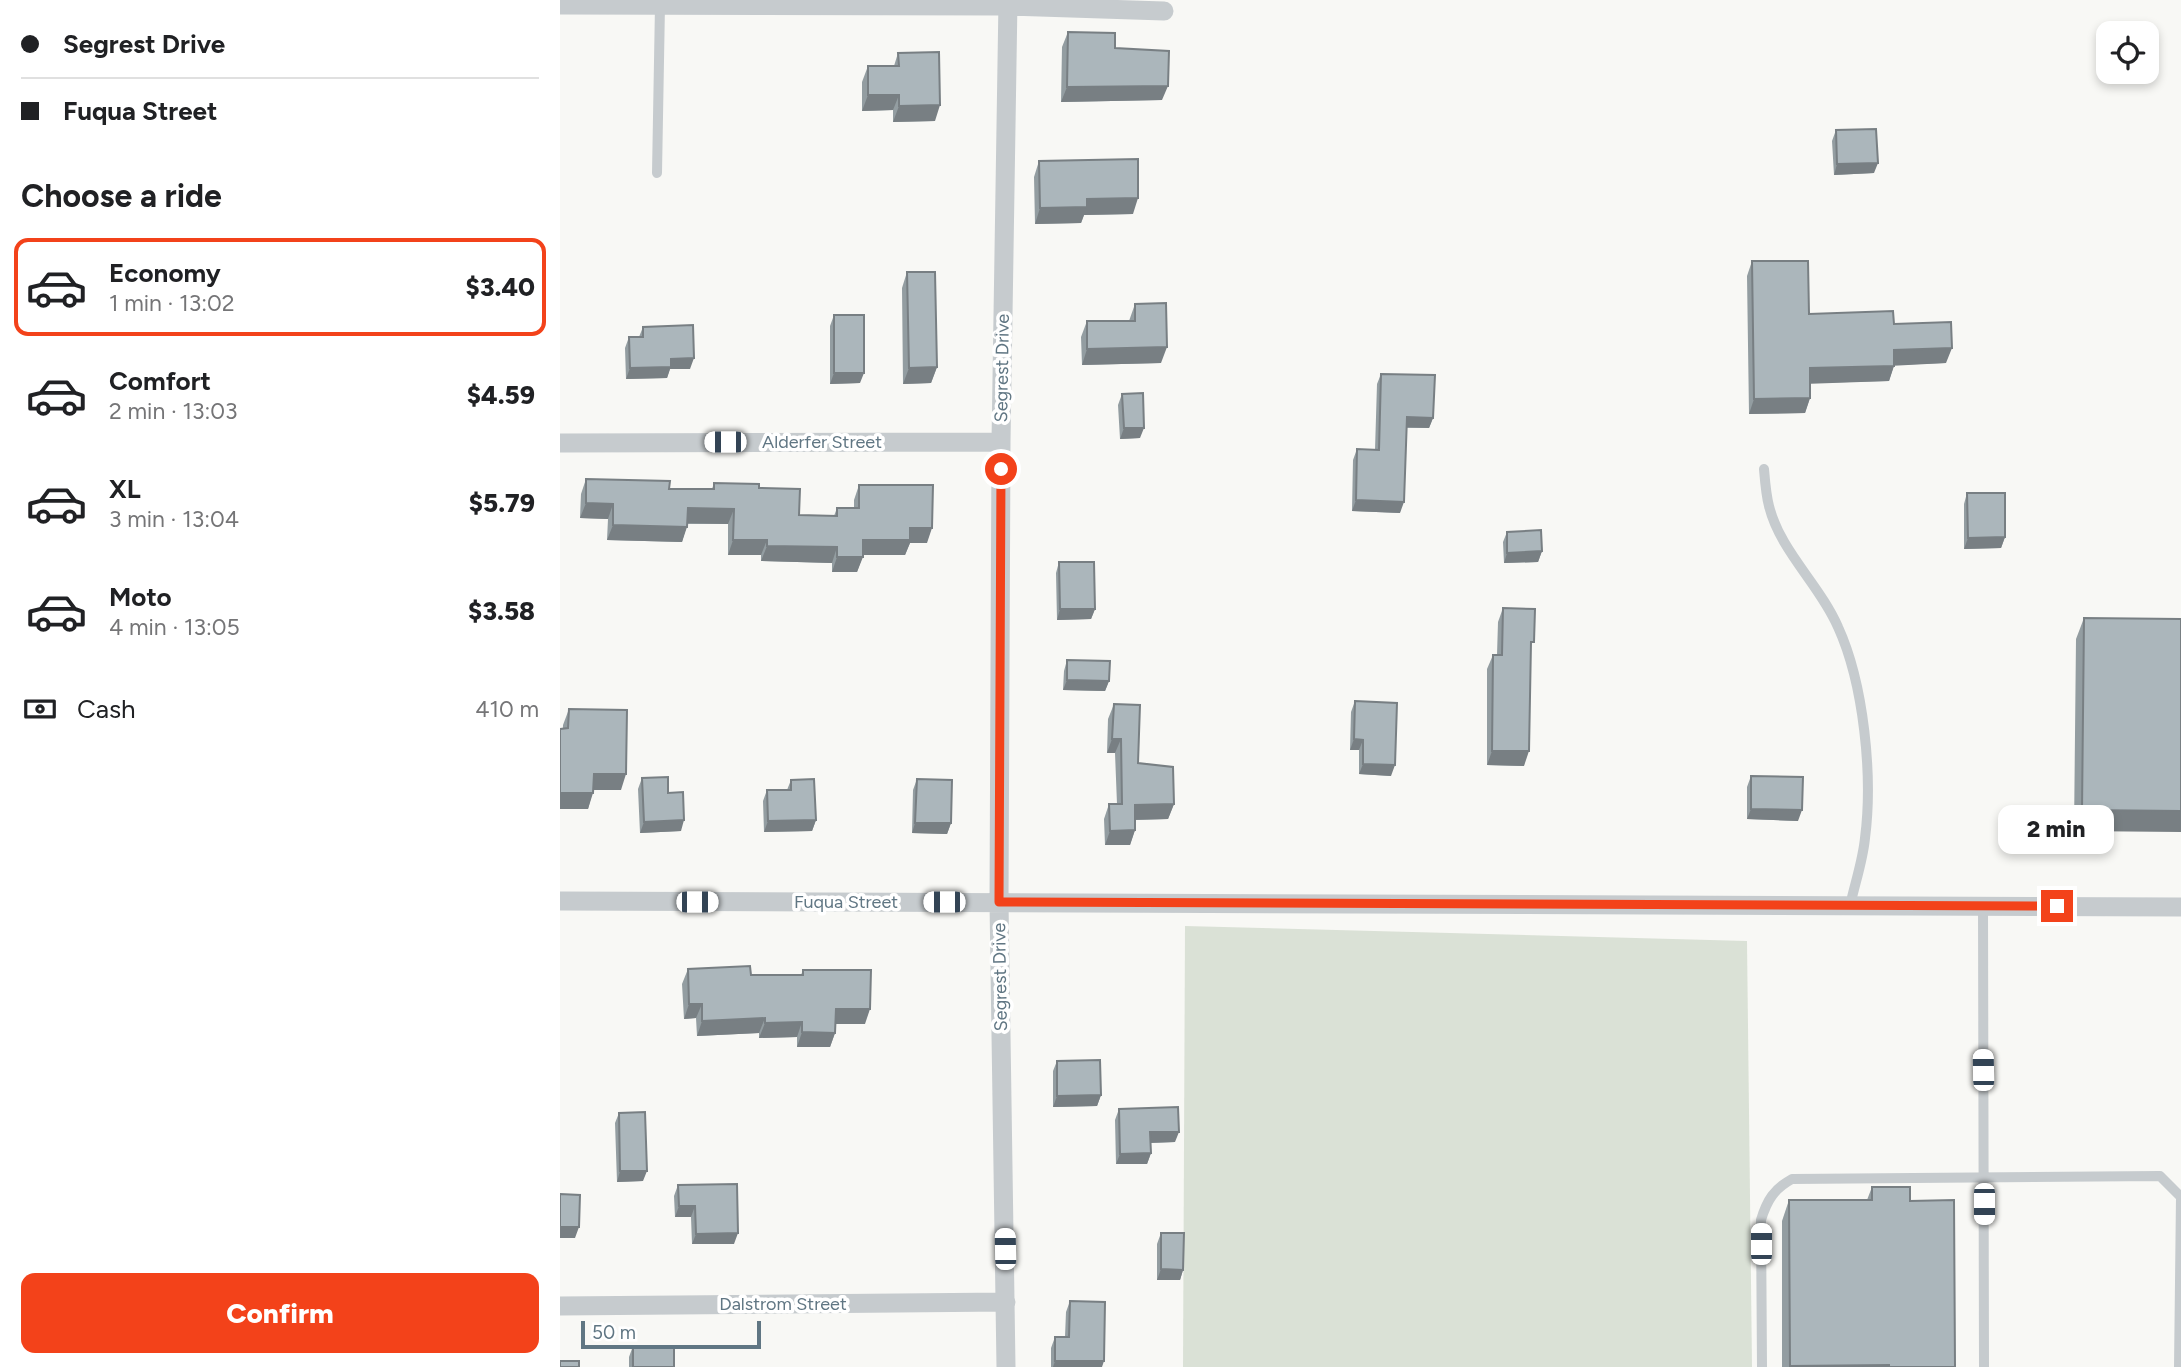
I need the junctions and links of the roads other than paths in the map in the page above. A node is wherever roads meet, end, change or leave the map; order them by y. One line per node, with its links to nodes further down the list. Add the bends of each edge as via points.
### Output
1 (1008, 3): 3 (street); 4 (street); 6 (street, Segrest Drive)
2 (560, 5): 3 (street)
3 (660, 5): 5 (lane)
4 (1164, 11)
5 (657, 173)
6 (1001, 442): 7 (street, Alderfer Street); 10 (street, Segrest Drive)
7 (560, 443)
8 (1763, 469): 11 (lane, via 1769,508 1780,534 1839,628 1861,713 1869,801)
9 (560, 901): 10 (street, Fuqua Street)
10 (999, 902): 11 (street, Fuqua Street); 15 (street, Segrest Drive)
11 (1850, 905): 12 (street, Fuqua Street)
12 (1983, 906): 13 (street, Fuqua Street); 14 (lane)
13 (2181, 907)
14 (1984, 1177): 18 (lane, via 1793,1179 1778,1187 1761,1220); 19 (lane); 20 (lane, via 2160,1176 2180,1197)
15 (1006, 1302): 16 (street, Dalstrom Street); 17 (street, Segrest Drive)
16 (560, 1306)
17 (1006, 1367)
18 (1762, 1367)
19 (1984, 1367)
20 (2179, 1367)

